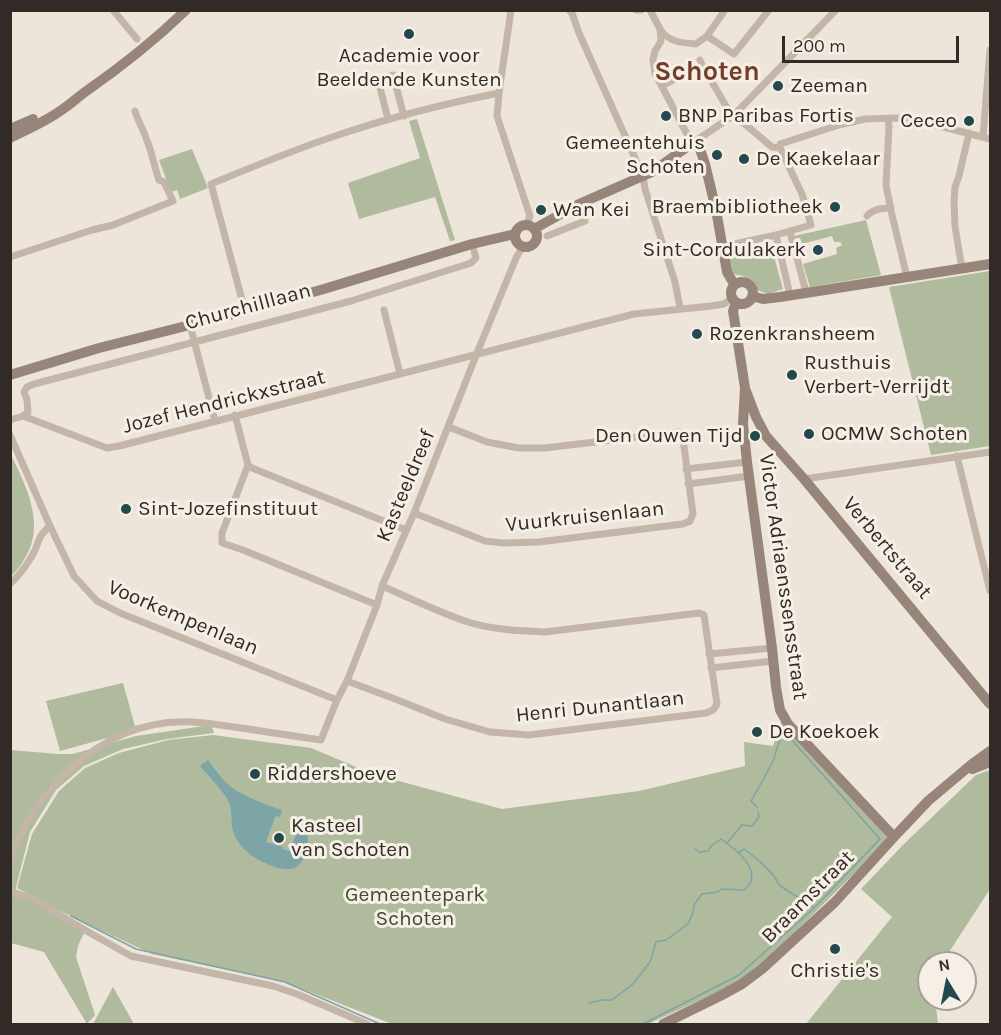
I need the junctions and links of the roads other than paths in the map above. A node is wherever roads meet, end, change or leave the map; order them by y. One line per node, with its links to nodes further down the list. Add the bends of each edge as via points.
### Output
1 (113, 10): 14 (street)
2 (178, 10): 14 (street)
3 (186, 10): 14 (street, via 169,27)
4 (511, 10): 19 (street)
5 (569, 10): 32 (street)
6 (636, 10): 7 (street)
7 (641, 10)
8 (650, 10): 12 (street)
9 (725, 10): 13 (street)
10 (769, 10): 13 (street, via 734,54)
11 (836, 10): 23 (street)
12 (660, 29): 15 (street, via 673,41); 18 (street, via 661,41 653,60)
13 (706, 36): 15 (street)
14 (142, 42): 20 (street, via 113,73)
15 (696, 44): 17 (street)
16 (990, 50): 29 (street)
17 (700, 59): 18 (street); 23 (street)
18 (659, 80): 30 (street)
19 (499, 93): 22 (street); 36 (street, via 497,116 530,216)
20 (79, 97): 26 (street); 28 (street)
21 (135, 111): 44 (street, via 159,180 164,182 172,201 113,225)
22 (404, 116): 25 (street); 25 (street, via 393,75 378,80)
23 (734, 116): 30 (street); 31 (street, via 772,147)
24 (888, 118): 27 (street, via 912,119); 31 (street, via 839,124 780,144); 34 (street, via 886,185)
25 (388, 119): 55 (street, via 211,184)
26 (10, 129)
27 (969, 133): 29 (street); 46 (street, via 954,202)
28 (10, 138)
29 (987, 138)
30 (694, 142): 32 (street); 43 (street, Verbertstraat, via 705,164)
31 (780, 148): 37 (street, via 802,194 811,225)
32 (642, 177): 33 (street); 53 (street)
33 (579, 204): 36 (street); 40 (street, via 585,221)
34 (891, 208): 35 (street, via 878,209); 47 (street)
35 (867, 216)
36 (530, 227): 38 (street, via 519,228); 42 (street, via 536,236 534,243)
37 (790, 232): 39 (street); 49 (street)
38 (515, 234): 41 (street, Churchilllaan); 42 (street)
39 (776, 235): 43 (street); 50 (street)
40 (547, 236)
41 (472, 244): 55 (street, Churchilllaan); 57 (street, Churchilllaan, via 476,258 471,263 351,301)
42 (523, 246): 58 (street, Kasteeldreef)
43 (722, 249): 48 (street, Verbertstraat)
44 (10, 257)
45 (990, 264): 46 (street)
46 (962, 269): 47 (street)
47 (907, 277): 49 (street)
48 (734, 285): 51 (street, via 748,284); 52 (street, Verbertstraat)
49 (806, 292): 50 (street)
50 (790, 295): 51 (street, via 763,299)
51 (752, 296): 52 (street, via 747,302)
52 (734, 300): 53 (street, Jozef Hendrickxstraat); 61 (street, Verbertstraat)
53 (680, 308): 58 (street, Jozef Hendrickxstraat, via 634,314)
54 (384, 310): 59 (street)
55 (245, 311): 56 (street, Churchilllaan)
56 (190, 325): 57 (street); 60 (street, Churchilllaan)
57 (195, 341): 62 (street, Churchilllaan, via 27,387 24,392 28,411); 66 (street)
58 (477, 353): 59 (street, Jozef Hendrickxstraat); 68 (street, Kasteeldreef)
59 (400, 374): 63 (street, Jozef Hendrickxstraat)
60 (10, 375)
61 (745, 388): 64 (street, Verbertstraat); 67 (street, Verbertstraat)
62 (23, 416): 65 (street); 66 (street, Jozef Hendrickxstraat, via 107,448)
63 (235, 416): 66 (street, Jozef Hendrickxstraat); 73 (street)
64 (756, 417): 67 (street); 76 (street, Verbertstraat, via 766,436)
65 (10, 420)
66 (215, 421)
67 (743, 424): 72 (street, Victor Adriaenssensstraat)
68 (449, 427): 74 (street, Vuurkruisenlaan, via 487,442 519,448 679,432); 78 (street, Kasteeldreef)
69 (10, 435): 79 (street, Voorkempenlaan)
70 (990, 452): 71 (street)
71 (957, 456): 76 (street); 83 (street)
72 (747, 462): 74 (street); 75 (street, Victor Adriaenssensstraat)
73 (248, 465): 80 (street); 84 (street, via 222,533 222,543)
74 (686, 468): 77 (street, Vuurkruisenlaan)
75 (749, 476): 77 (street, Vuurkruisenlaan); 85 (street, Victor Adriaenssensstraat)
76 (804, 479): 91 (street, Verbertstraat)
77 (688, 484): 78 (street, Vuurkruisenlaan, via 693,514 683,524 538,542 485,541)
78 (414, 513): 80 (street, Kasteeldreef)
79 (50, 526): 81 (street, via 40,534 33,554); 90 (street, Voorkempenlaan, via 74,576 97,601)
80 (406, 530): 82 (street, Kasteeldreef)
81 (10, 584)
82 (382, 586): 84 (street, Kasteeldreef); 86 (street, Henri Dunantlaan, via 467,622 522,632 699,613 704,615)
83 (990, 591)
84 (377, 605): 89 (street, Kasteeldreef)
85 (772, 648): 86 (street); 87 (street, Victor Adriaenssensstraat)
86 (709, 654): 88 (street, Henri Dunantlaan)
87 (773, 662): 88 (street); 93 (street, Victor Adriaenssensstraat, via 780,710 788,724)
88 (711, 668): 89 (street, Henri Dunantlaan, via 717,704 706,713 529,735 490,732 445,720)
89 (347, 681): 90 (street, Kasteeldreef)
90 (337, 700): 94 (street, Kasteeldreef, via 321,740 191,722 156,724 113,738 96,747 55,783 23,829)
91 (990, 704)
92 (987, 759): 93 (street, Braamstraat, via 928,801)
93 (894, 837): 97 (street, Braamstraat, via 835,902 762,969 742,984)
94 (10, 862)
95 (10, 891): 96 (street, via 131,956 273,986)
96 (367, 1024)
97 (664, 1024)

